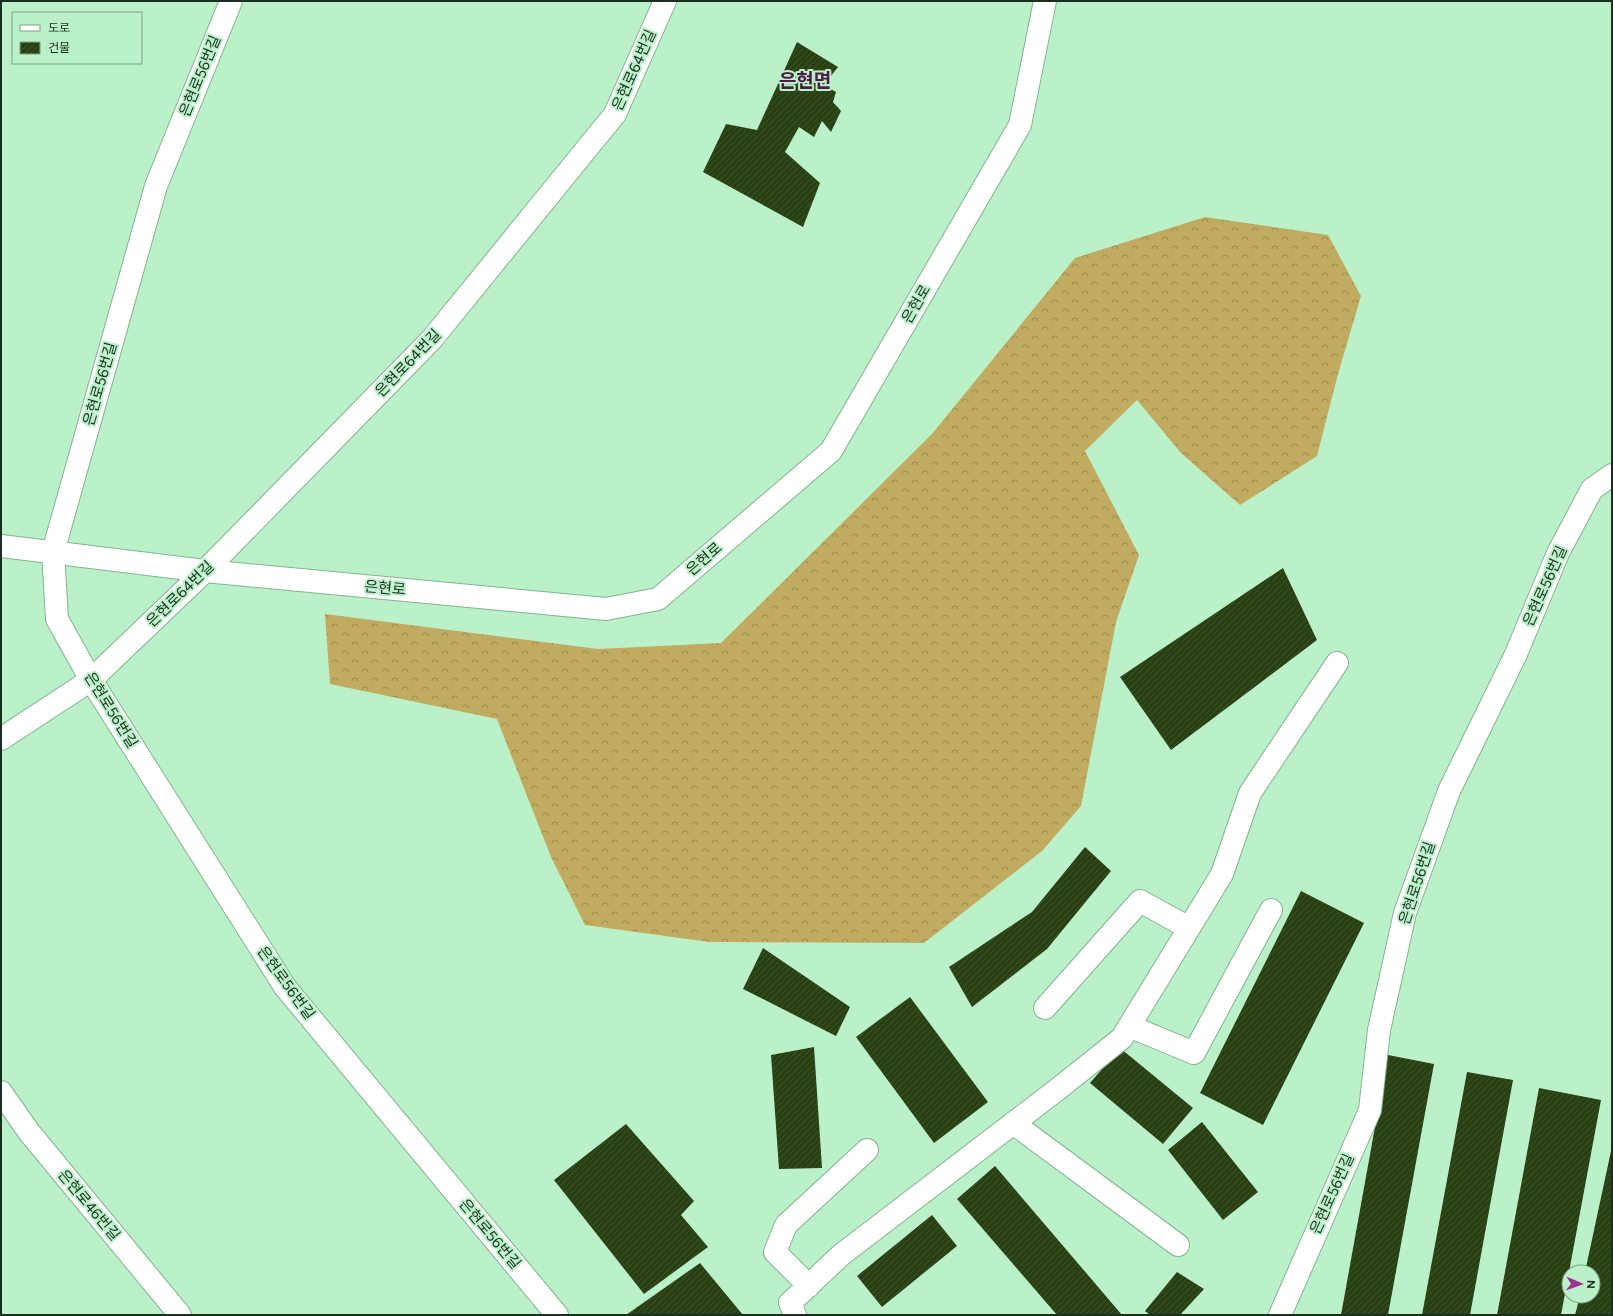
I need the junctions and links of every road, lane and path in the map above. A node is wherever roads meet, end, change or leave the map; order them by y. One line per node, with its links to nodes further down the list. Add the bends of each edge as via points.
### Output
1 (230, 1): 6 (street, 은현로56번길, via 156,186)
2 (665, 1): 7 (street, 은현로64번길, via 615,114 432,339)
3 (1045, 1): 7 (street, 은현로, via 1020,124 831,451 658,598 606,609)
4 (1612, 475): 23 (street, 은현로56번길, via 1592,489 1558,553 1516,654 1449,791 1405,913 1379,1030 1370,1110)
5 (1, 546): 6 (street)
6 (53, 552): 7 (street, 은현로); 9 (street, 은현로56번길, via 57,619)
7 (204, 571): 9 (street, 은현로64번길)
8 (1337, 663): 12 (street, via 1250,793 1222,874)
9 (91, 680): 10 (street); 21 (street, 은현로56번길, via 285,987)
10 (1, 739)
11 (1271, 910): 14 (street, via 1194,1053)
12 (1189, 928): 13 (street, via 1140,902); 14 (street)
13 (1045, 1008)
14 (1129, 1026): 16 (street, via 1122,1038)
15 (1, 1092): 20 (street, 은현로46번길, via 29,1132)
16 (1013, 1123): 18 (street); 19 (street, via 841,1255)
17 (867, 1150): 19 (street, via 786,1225 775,1252)
18 (1178, 1245)
19 (809, 1286): 22 (street, via 790,1303)
20 (180, 1315)
21 (557, 1315)
22 (795, 1315)
23 (1280, 1315)

